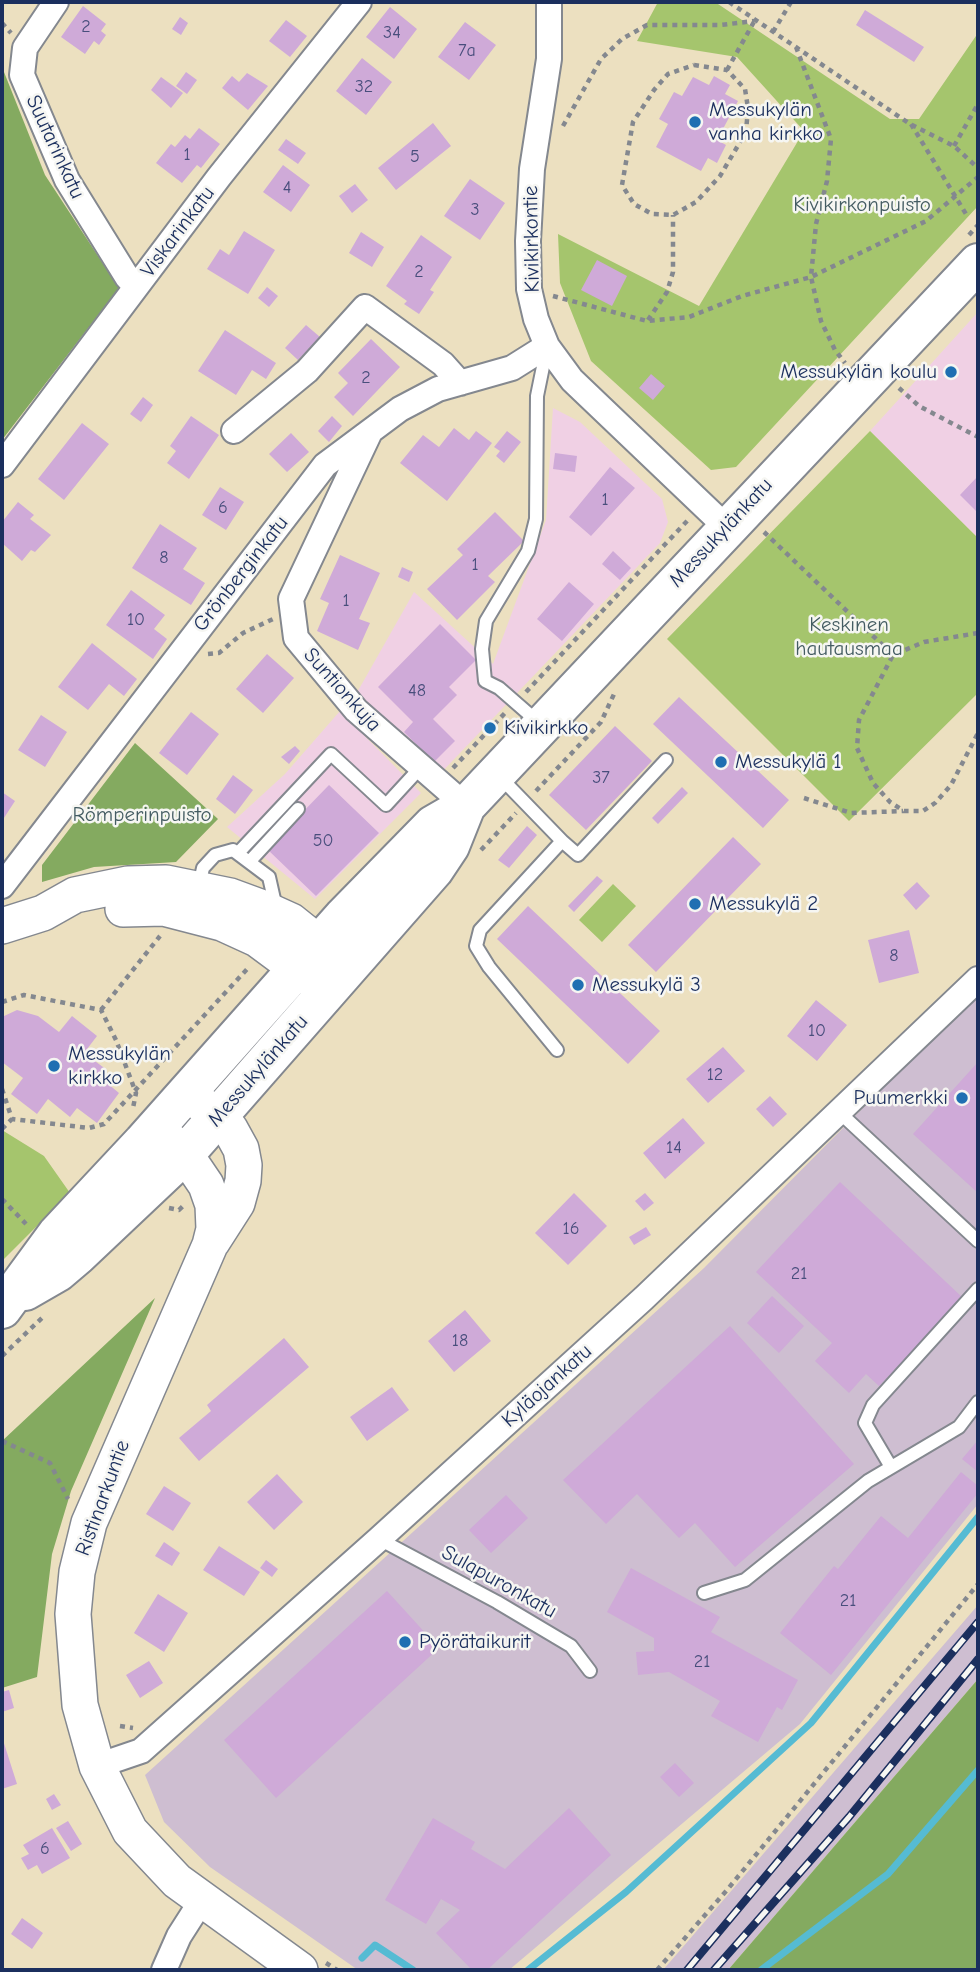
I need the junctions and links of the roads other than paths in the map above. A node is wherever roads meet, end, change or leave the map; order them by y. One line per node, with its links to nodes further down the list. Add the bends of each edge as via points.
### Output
1 (55, 2): 5 (street, Suutarinkatu, via 25,48 22,75 67,180)
2 (359, 2): 5 (street, Viskarinkatu)
3 (548, 2): 6 (street, Kivikirkontie, via 550,59 531,169 528,241 529,289)
4 (972, 250): 11 (main road, Messukylänkatu)
5 (136, 287): 10 (street, Viskarinkatu)
6 (547, 346): 7 (street, Grönberginkatu, via 512,368); 11 (street, Kivikirkontie, via 572,380); 12 (lane, via 537,396 536,519 528,551 486,621 482,649 485,681)
7 (460, 383): 8 (street, Grönberginkatu, via 400,409); 9 (street, via 365,307 307,371)
8 (371, 430): 15 (street, Suntionkuja, via 292,599 291,618 296,638 356,710); 20 (street, Grönberginkatu, via 325,465)
9 (234, 431)
10 (2, 465)
11 (730, 521): 12 (main road, Messukylänkatu)
12 (529, 713): 14 (main road, Messukylänkatu)
13 (666, 760): 17 (lane, via 578,855)
14 (496, 774): 15 (main road, Messukylänkatu); 17 (lane)
15 (441, 786): 18 (lane, via 386,805 331,754); 23 (main road, Messukylänkatu, via 425,832); 25 (main road, Messukylänkatu, via 450,846)
16 (298, 809): 19 (lane)
17 (562, 841): 26 (lane, via 480,930 476,946)
18 (239, 852): 19 (lane); 21 (lane, via 233,849 215,855 203,867)
19 (250, 860): 23 (lane, via 264,870 272,884)
20 (2, 886)
21 (186, 909): 22 (main road, via 166,883 128,884 75,895 43,913); 23 (main road, via 230,896)
22 (2, 926)
23 (291, 943): 25 (main road); 27 (main road, Messukylänkatu)
24 (978, 979): 28 (street, Kyläojankatu)
25 (338, 980): 29 (main road, Messukylänkatu)
26 (557, 1050)
27 (187, 1092): 29 (main road, Ristinarkuntie); 30 (main road, Messukylänkatu)
28 (839, 1112): 32 (lane); 38 (street, Kyläojankatu)
29 (217, 1118): 31 (main road, Messukylänkatu); 33 (main road, Ristinarkuntie, via 230,1129 241,1149 243,1181 228,1221)
30 (156, 1127): 31 (main road); 35 (main road, Messukylänkatu, via 57,1234)
31 (177, 1188): 33 (main road, Ristinarkuntie, via 215,1217); 35 (main road, Messukylänkatu)
32 (978, 1241)
33 (210, 1245): 41 (main road, Ristinarkuntie, via 89,1523 77,1572 74,1657 80,1705)
34 (978, 1289): 37 (lane, via 873,1405 866,1423)
35 (6, 1305)
36 (978, 1402): 37 (lane, via 958,1427)
37 (891, 1467): 39 (lane, via 867,1481 745,1580)
38 (379, 1539): 40 (lane, Sulapuronkatu, via 571,1646); 41 (street, Kyläojankatu, via 141,1751)
39 (704, 1593)
40 (590, 1671)
41 (97, 1766): 42 (main road, Ristinarkuntie, via 130,1831 177,1881)
42 (202, 1900): 43 (street); 44 (main road, Ristinarkuntie)
43 (164, 1970)
44 (300, 1970)

